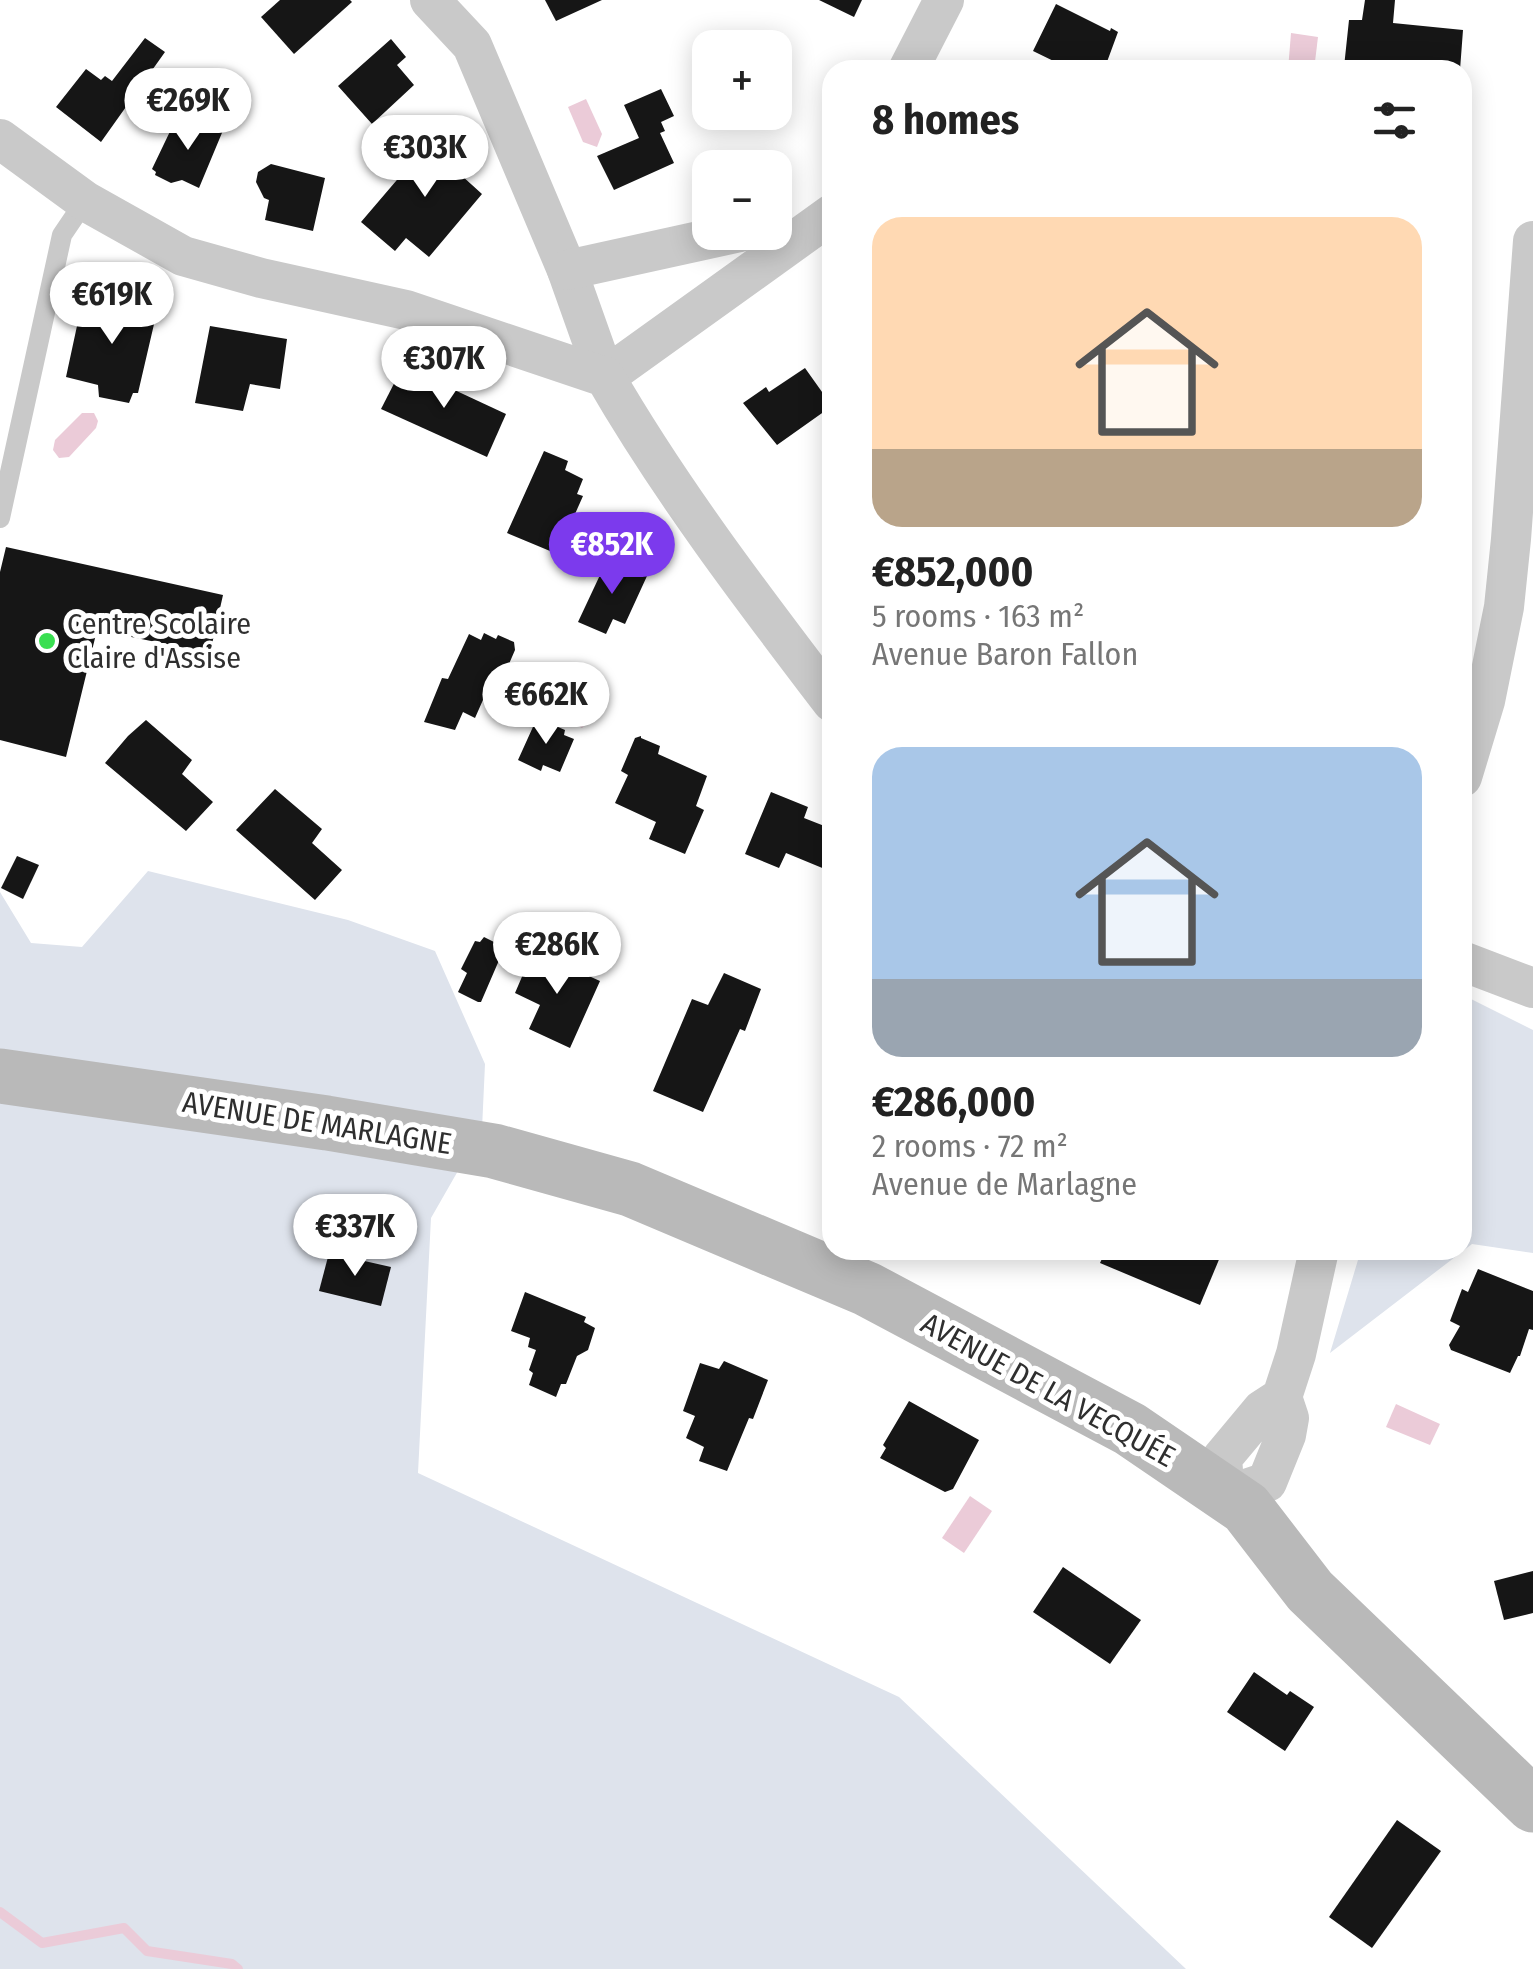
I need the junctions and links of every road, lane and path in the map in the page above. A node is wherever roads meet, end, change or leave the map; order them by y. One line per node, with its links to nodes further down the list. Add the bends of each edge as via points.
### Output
1 (430, 0): 11 (street, via 472,46)
2 (944, 0): 3 (street)
3 (913, 60)
4 (0, 140): 5 (street)
5 (85, 201): 12 (street, via 183,256 406,310); 13 (lane, via 62,235)
6 (822, 215): 8 (street)
7 (822, 220): 12 (street)
8 (792, 221)
9 (1533, 241): 15 (street, via 1504,607)
10 (692, 242): 11 (street)
11 (566, 270): 12 (street)
12 (604, 377): 14 (street)
13 (0, 518)
14 (822, 689)
15 (1472, 744)
16 (1472, 965): 17 (street)
17 (1533, 988)
18 (0, 1076): 19 (main road, AVENUE DE MARLAGNE, via 494,1151)
19 (630, 1189): 21 (main road, AVENUE DE LA VECQUÉE, via 867,1290 1130,1430)
20 (1317, 1260): 21 (street, via 1282,1396 1222,1458)
21 (1225, 1496): 22 (main road, AVENUE DE LA VECQUÉE, via 1246,1508 1310,1592)
22 (1533, 1806)

